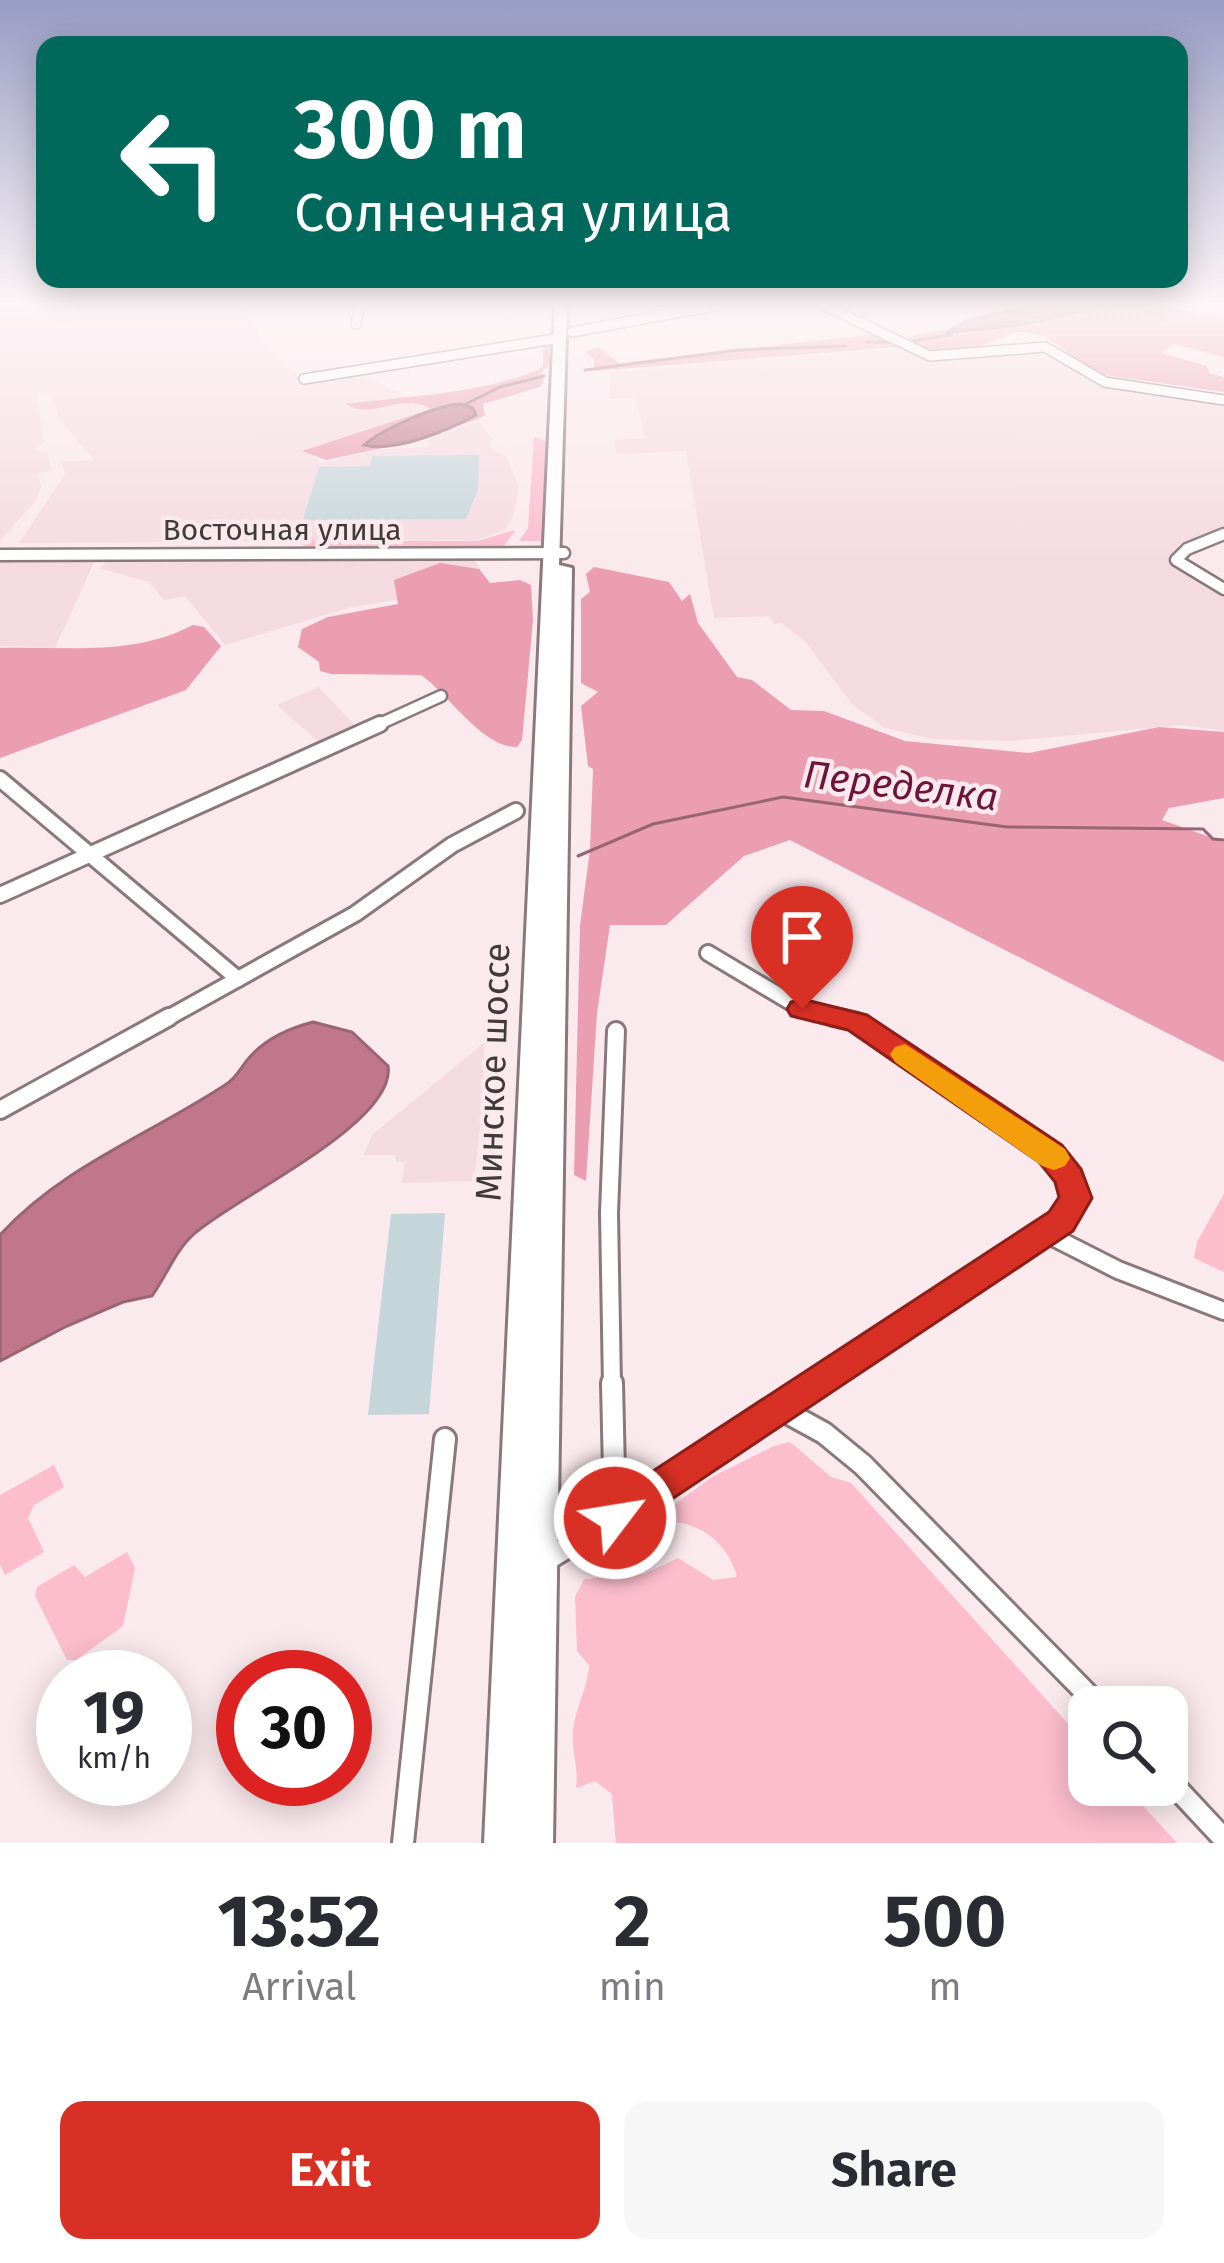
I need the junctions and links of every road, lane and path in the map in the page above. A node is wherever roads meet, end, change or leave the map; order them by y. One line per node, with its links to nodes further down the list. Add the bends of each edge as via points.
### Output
1 (564, 390): 5 (highway, Минское шоссе)
2 (1158, 390): 3 (street)
3 (1224, 400)
4 (1224, 534): 7 (street, via 1176,560)
5 (557, 553): 6 (street, Восточная улица); 22 (highway, Минское шоссе); 27 (highway, Минское шоссе)
6 (0, 555)
7 (1224, 589)
8 (441, 696): 11 (street)
9 (0, 779): 11 (street)
10 (516, 811): 14 (street)
11 (89, 856): 12 (street); 14 (street)
12 (0, 895)
13 (708, 953): 17 (street, via 802,1009 857,1022 1050,1153 1075,1198)
14 (238, 979): 16 (street)
15 (616, 1031): 21 (street, via 609,1213)
16 (0, 1110)
17 (1045, 1233): 18 (street); 19 (street)
18 (1224, 1311)
19 (782, 1410): 21 (street); 23 (street, via 863,1465)
20 (445, 1439): 26 (street)
21 (615, 1518): 22 (street)
22 (540, 1564): 28 (highway, Минское шоссе)
23 (1080, 1686)
24 (1188, 1800): 25 (street)
25 (1224, 1838)
26 (403, 1843)
27 (502, 1843)
28 (536, 1843)

